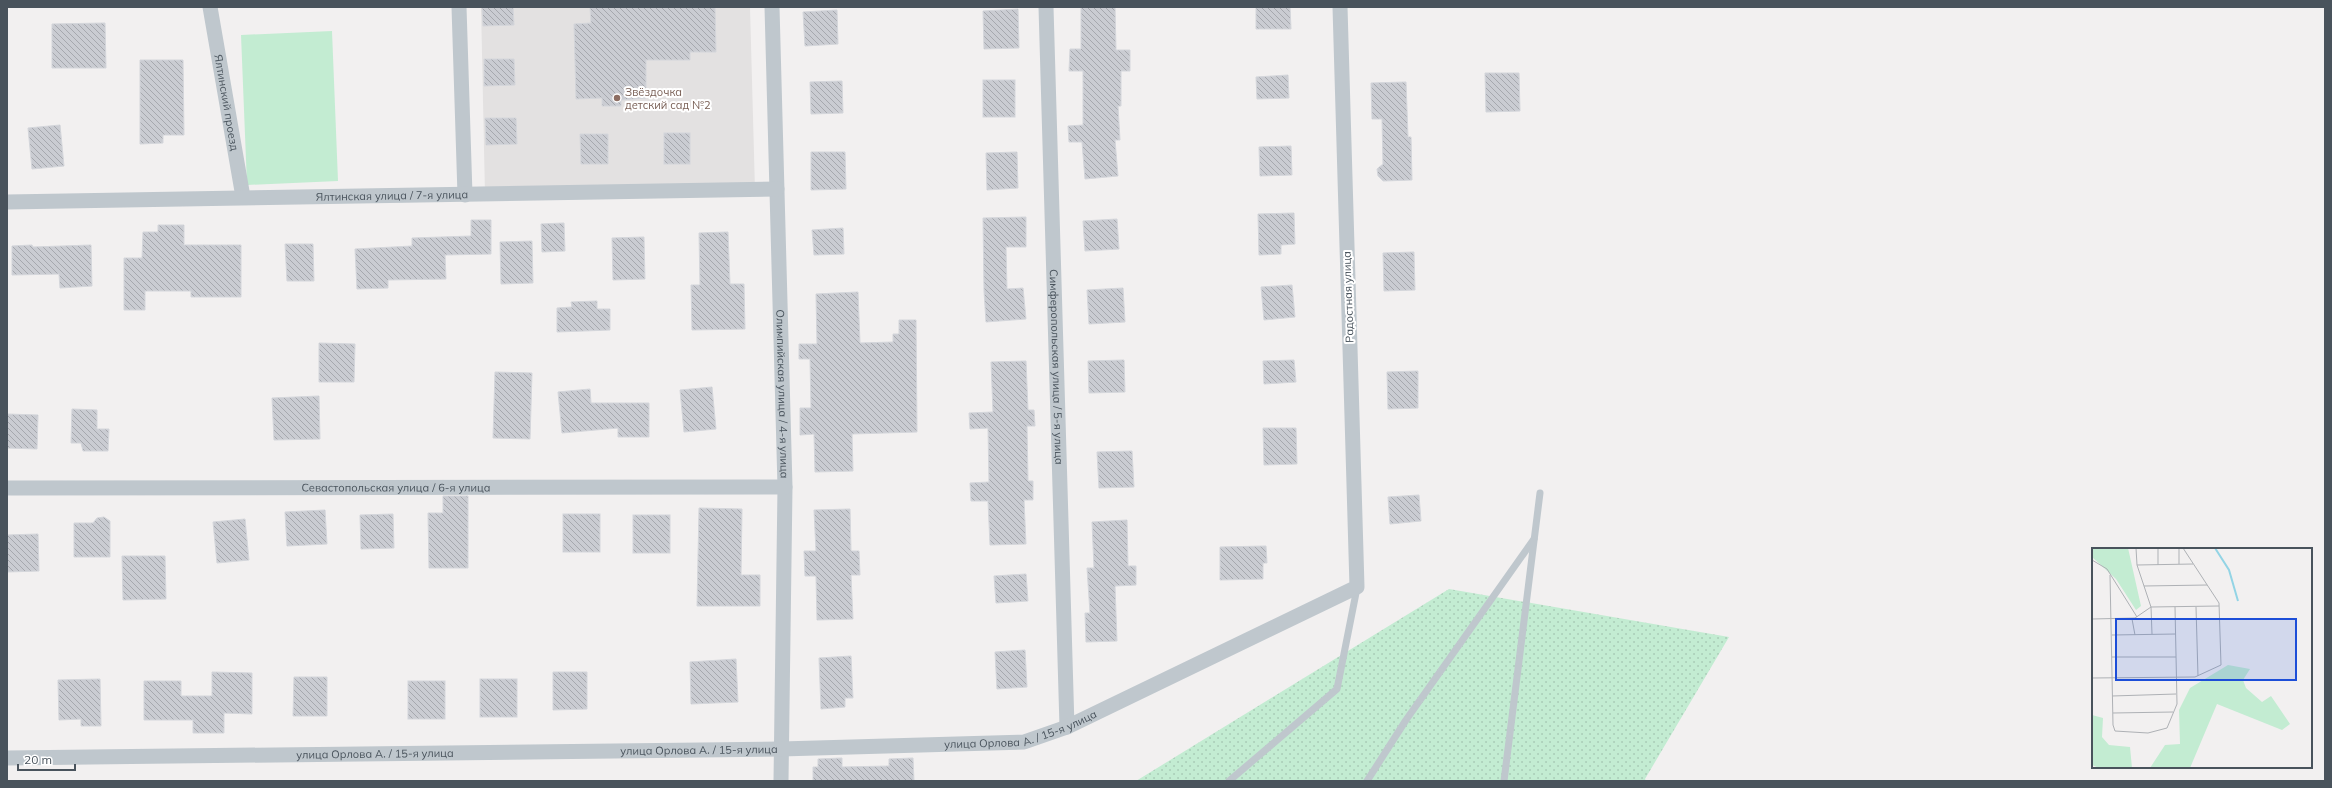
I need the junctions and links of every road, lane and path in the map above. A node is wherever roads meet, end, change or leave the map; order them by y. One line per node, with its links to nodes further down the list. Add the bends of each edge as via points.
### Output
1 (210, 7): 8 (street, Ялтинский проезд)
2 (459, 7): 7 (street)
3 (772, 7): 6 (street, Олимпийская улица / 4-я улица)
4 (1046, 7): 15 (street, Симферопольская улица / 5-я улица)
5 (1340, 7): 14 (street, Радостная улица)
6 (777, 189): 7 (street, Ялтинская улица / 7-я улица); 10 (street, Олимпийская улица / 4-я улица)
7 (465, 195): 8 (street, Ялтинская улица / 7-я улица)
8 (243, 198): 9 (street, Ялтинская улица / 7-я улица)
9 (7, 202)
10 (785, 487): 11 (street, Севастопольская улица / 6-я улица); 16 (street, Олимпийская улица / 4-я улица)
11 (7, 488)
12 (1540, 493): 13 (lane)
13 (1534, 539): 20 (lane, via 1406,720); 21 (lane)
14 (1357, 587): 15 (street, улица Орлова А. / 15-я улица); 19 (lane, via 1337,689)
15 (1067, 727): 16 (street, улица Орлова А. / 15-я улица, via 1024,742)
16 (781, 749): 17 (street, улица Орлова А. / 15-я улица); 18 (street, Олимпийская улица / 4-я улица)
17 (7, 758)
18 (781, 781)
19 (1229, 781)
20 (1367, 781)
21 (1504, 781)

